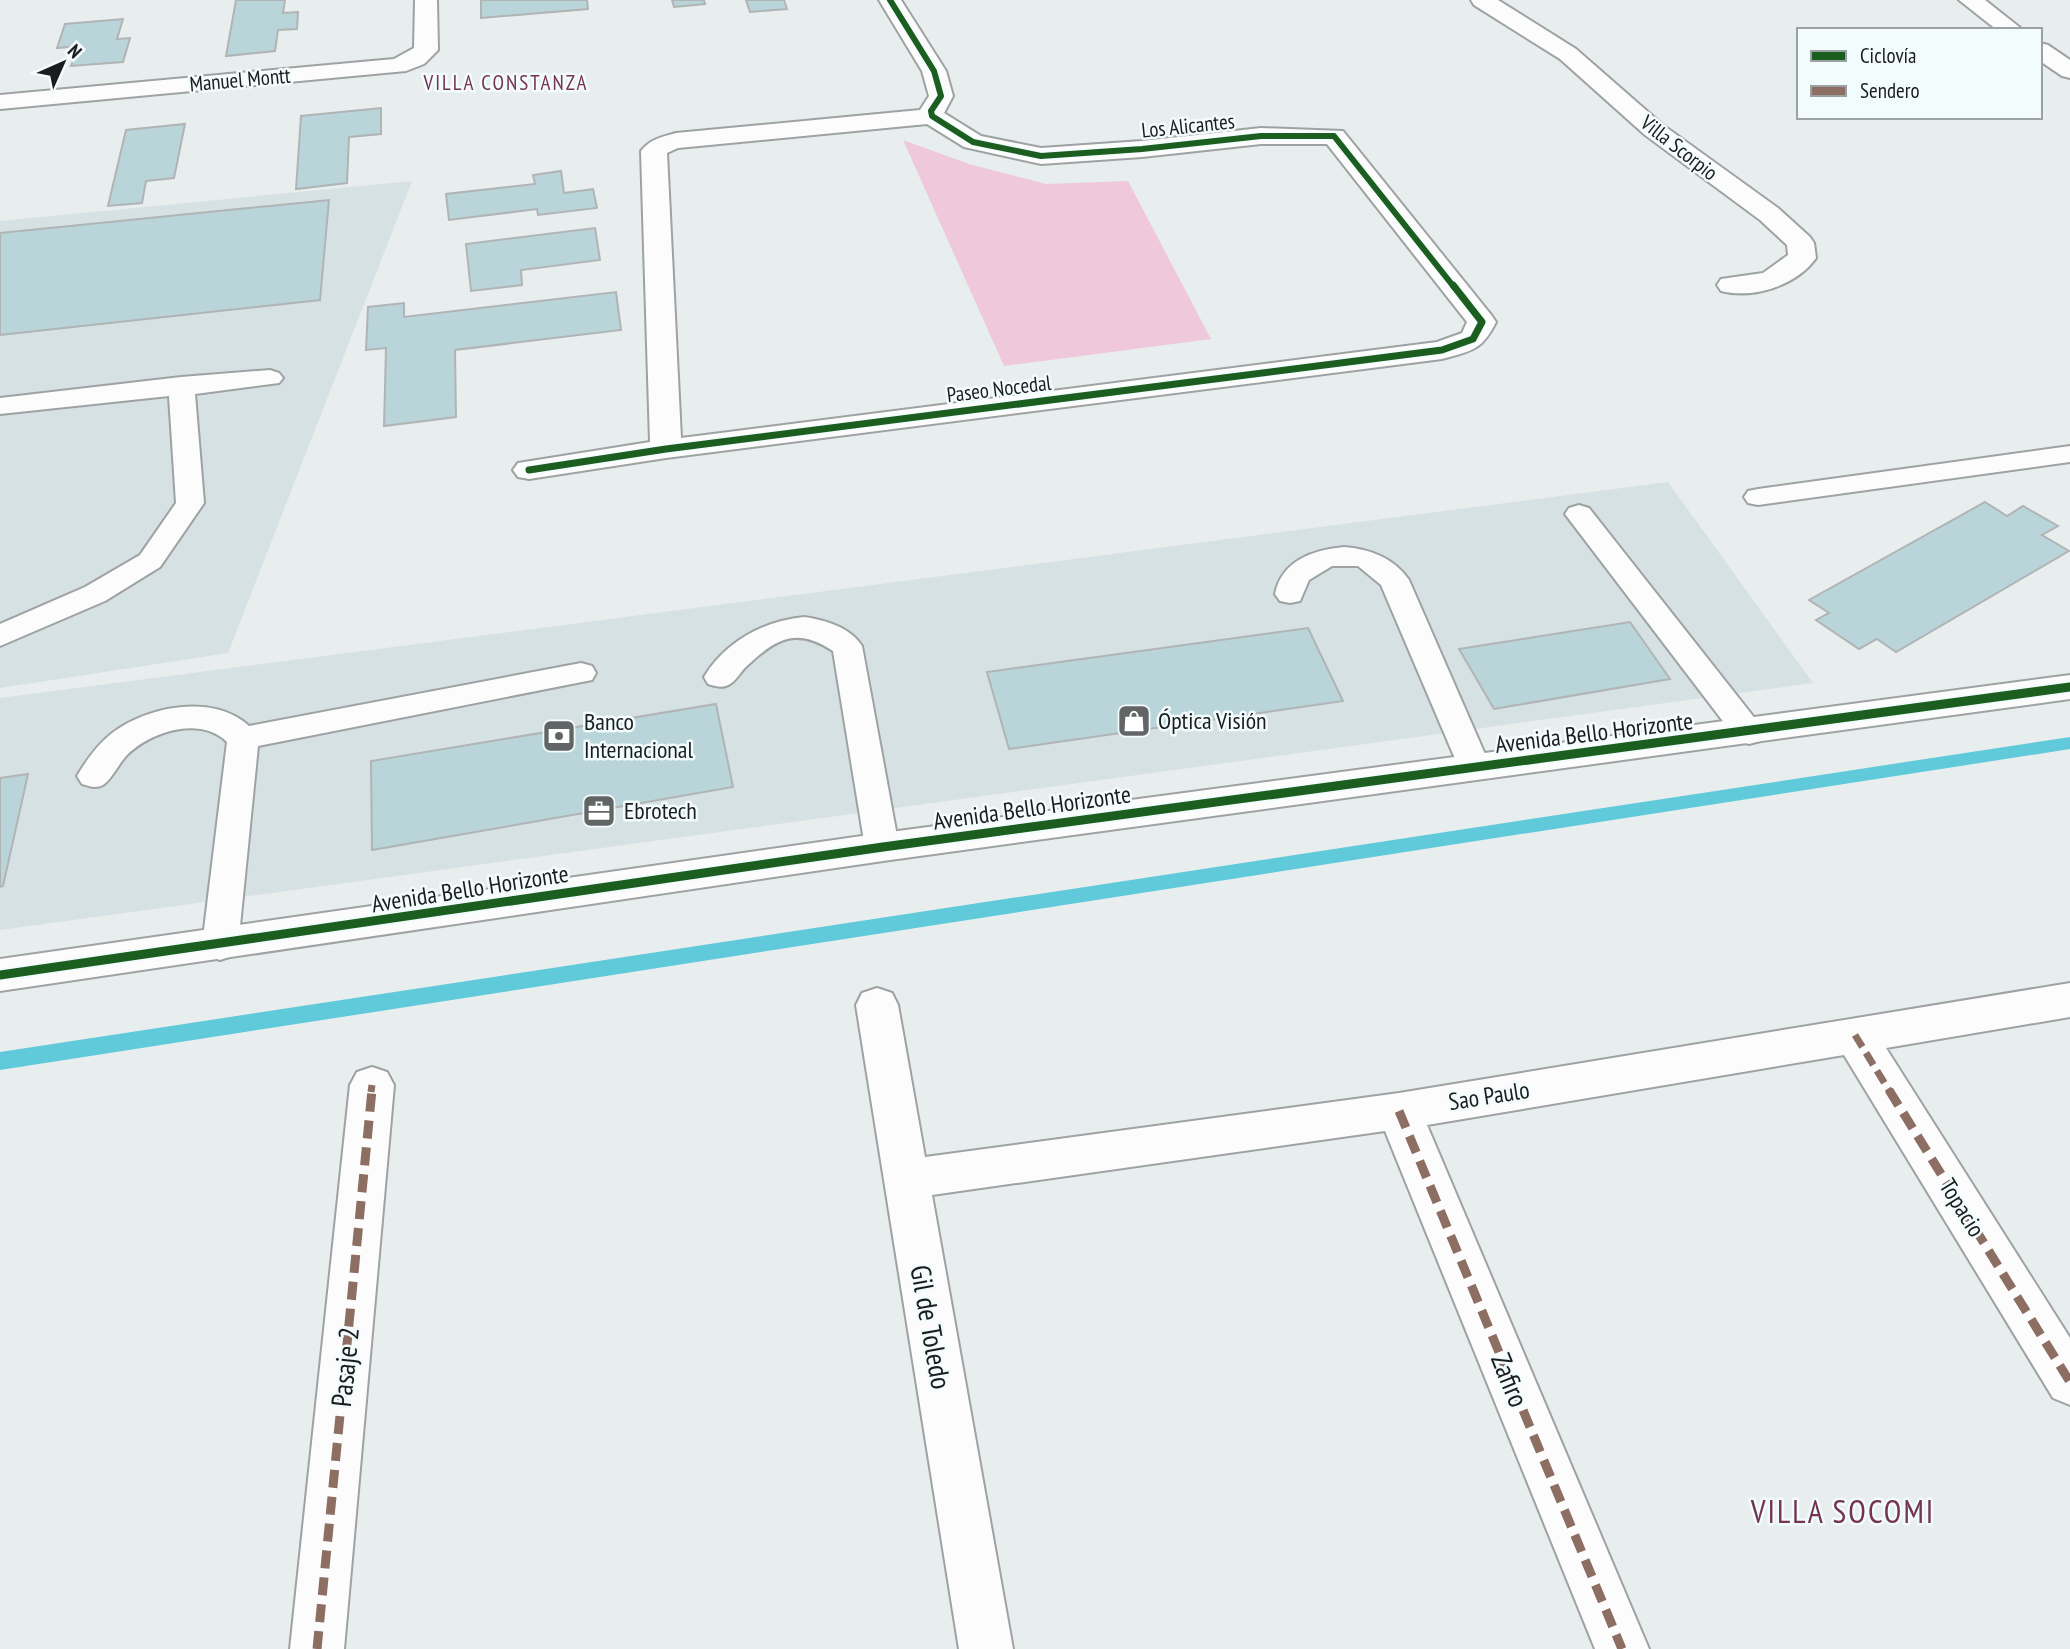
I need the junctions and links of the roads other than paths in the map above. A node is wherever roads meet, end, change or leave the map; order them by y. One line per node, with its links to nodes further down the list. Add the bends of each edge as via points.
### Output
1 (426, 0): 8 (street, Manuel Montt, via 426,50 398,66)
2 (890, 0): 9 (street, via 934,71 941,96)
3 (1482, 0): 10 (street, Villa Scorpio, via 1568,54 1654,130 1769,214 1800,243 1802,258 1770,281)
4 (1970, 0): 5 (street)
5 (2008, 28)
6 (2042, 51): 7 (street)
7 (2070, 71)
8 (0, 102)
9 (932, 116): 11 (street, Los Alicantes, via 973,142 1041,156 1261,136 1334,136 1482,322); 15 (street, via 676,141 654,151)
10 (1731, 285)
11 (1473, 339): 15 (street, Paseo Nocedal, via 1441,350)
12 (270, 378): 13 (lane)
13 (181, 385): 14 (lane); 21 (lane, via 190,503 150,561 95,594)
14 (0, 406)
15 (666, 449): 17 (street, Paseo Nocedal)
16 (2070, 454): 18 (lane)
17 (529, 470)
18 (1758, 497)
19 (1579, 514): 25 (lane)
20 (1290, 594): 27 (lane, via 1297,571 1328,559 1367,560 1394,580)
21 (0, 636)
22 (582, 673): 26 (lane)
23 (719, 677): 29 (lane, via 741,652 791,628 818,629 847,646)
24 (2070, 687): 25 (street, Avenida Bello Horizonte)
25 (1749, 733): 27 (street, Avenida Bello Horizonte)
26 (243, 738): 28 (lane, via 225,723 197,717 170,721 125,740); 30 (lane)
27 (1475, 768): 29 (street, Avenida Bello Horizonte)
28 (93, 776)
29 (882, 847): 30 (street, Avenida Bello Horizonte)
30 (220, 946): 31 (street, Avenida Bello Horizonte)
31 (0, 975)
32 (2070, 1000): 34 (street, Sao Paulo)
33 (877, 1005): 37 (street, Gil de Toledo)
34 (1855, 1035): 36 (street, Sao Paulo); 38 (street, Topacio)
35 (372, 1085): 39 (street, Pasaje 2)
36 (1399, 1111): 37 (street, Sao Paulo); 41 (street, Zafiro)
37 (906, 1179): 40 (street, Gil de Toledo)
38 (2070, 1382)
39 (317, 1649)
40 (986, 1649)
41 (1622, 1649)

